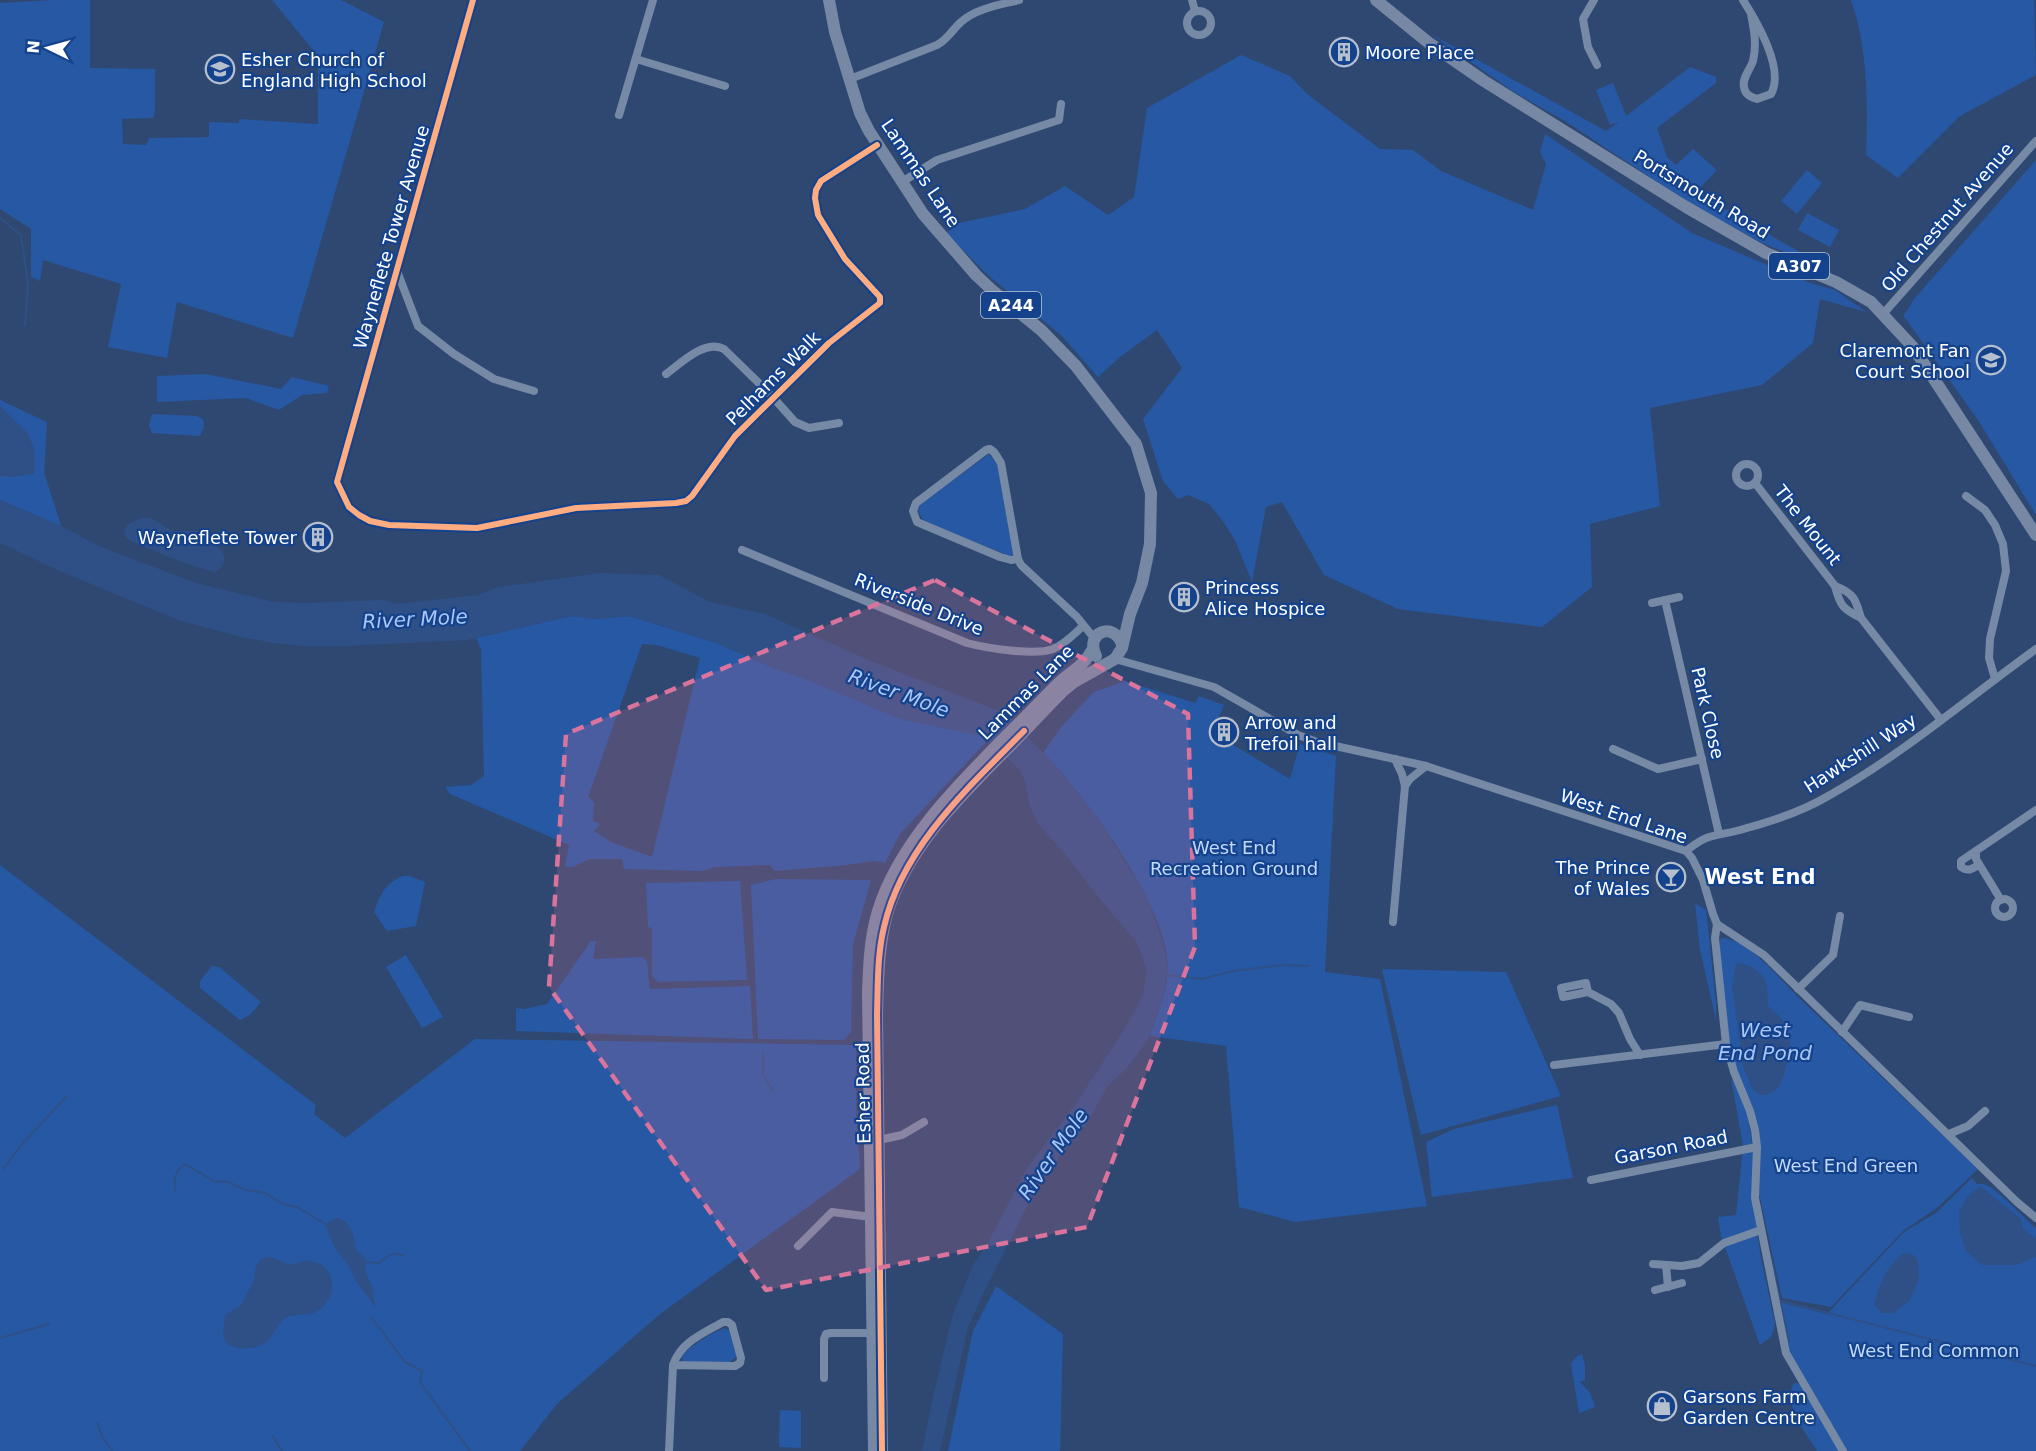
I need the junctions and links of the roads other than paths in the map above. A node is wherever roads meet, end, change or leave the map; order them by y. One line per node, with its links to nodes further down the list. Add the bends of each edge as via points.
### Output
1 (473, 0): 20 (street, Wayneflete Tower Avenue)
2 (653, 0): 11 (street)
3 (829, 0): 13 (main road, Lammas Lane / A244)
4 (1019, 0): 13 (street, via 969,16 938,45)
5 (1192, 0): 9 (street)
6 (1376, 0): 21 (main road, Portsmouth Road / A307, via 1429,43 1530,111 1766,253 1836,282 1871,302)
7 (1594, 0): 12 (street, via 1583,19 1588,47)
8 (1743, 0): 10 (street)
9 (1195, 11)
10 (1751, 14): 10 (street, via 1763,36 1775,87 1771,94 1757,99 1743,87 1756,37)
11 (636, 59): 14 (street); 16 (street)
12 (1597, 65)
13 (850, 79): 18 (main road, Lammas Lane / A244, via 860,113)
14 (725, 86)
15 (1061, 104): 19 (street, via 1059,120 937,160)
16 (619, 115)
17 (2036, 141): 21 (street, Old Chestnut Avenue)
18 (877, 145): 19 (main road, Lammas Lane / A244); 24 (street, Pelhams Walk, via 821,181 815,198 818,215 846,258 880,297 880,303 829,343)
19 (902, 182): 36 (main road, Lammas Lane / A244, via 945,242 1076,366 1136,444 1151,494 1151,511 1147,565)
20 (397, 271): 23 (street, via 418,326 494,379); 26 (street, Wayneflete Tower Avenue)
21 (1883, 314): 29 (main road, Portsmouth Road / A307, via 1913,347)
22 (666, 374): 24 (street, via 705,348 718,346)
23 (534, 391)
24 (773, 398): 25 (street, via 795,422 809,428); 26 (street, Pelhams Walk, via 735,436 692,496 676,503 576,508 477,528 398,525 370,521 359,515 349,507)
25 (839, 423)
26 (337, 482)
27 (1755, 483): 32 (street, The Mount)
28 (1966, 496): 43 (street, via 1985,510 2003,544 2006,571 1990,639 1989,658)
29 (2036, 534)
30 (742, 550): 38 (street, Riverside Drive, via 967,643 992,649 1051,650)
31 (1018, 559): 31 (street, via 1001,463 990,449 916,503 913,511 917,522 1000,557); 38 (street)
32 (1835, 586): 37 (street, The Mount, via 1839,602); 37 (street, The Mount, via 1849,591)
33 (1679, 597): 34 (street)
34 (1665, 600): 35 (street); 48 (street, Park Close)
35 (1652, 603)
36 (1130, 614): 39 (main road, Lammas Lane / A244); 42 (main road, Lammas Lane / A244)
37 (1861, 618): 44 (street, The Mount)
38 (1083, 626): 40 (street)
39 (1109, 631): 40 (main road, via 1100,633); 42 (main road, via 1115,633)
40 (1093, 644): 42 (main road, via 1099,658); 45 (main road, Lammas Lane, via 1082,665 1062,680)
41 (2036, 649): 43 (street, Hawkshill Way)
42 (1117, 653): 45 (main road, Lammas Lane, via 1068,687); 47 (street, West End Lane, via 1139,664 1214,687 1298,735)
43 (1995, 679): 44 (street, Hawkshill Way)
44 (1941, 720): 53 (street, Hawkshill Way, via 1829,796 1793,813)
45 (1021, 728): 49 (main road, Lammas Lane)
46 (1613, 749): 48 (street, via 1658,769)
47 (1395, 759): 50 (street, West End Lane); 51 (street)
48 (1702, 759): 53 (street, Park Close)
49 (986, 763): 71 (main road, Esher Road, via 924,843 904,874 888,913 878,973); 74 (main road, Esher Road, via 940,807 916,839 889,881 875,922 868,992)
50 (1426, 766): 51 (street); 54 (street, West End Lane)
51 (1405, 786): 59 (street)
52 (2036, 810): 55 (street)
53 (1719, 834): 54 (street, Hawkshill Way, via 1707,836)
54 (1686, 851): 60 (street, West End Lane, via 1703,880)
55 (1976, 852): 56 (street); 56 (street, via 1961,861 1961,867 1969,870)
56 (1979, 865): 57 (street)
57 (2001, 900)
58 (1840, 916): 61 (street, via 1833,955)
59 (1393, 922)
60 (1717, 924): 61 (street, via 1759,950); 65 (street, West End Lane, via 1715,938)
61 (1798, 989): 64 (street)
62 (1588, 992): 66 (street, via 1619,1013)
63 (1909, 1017): 64 (street, via 1860,1005)
64 (1842, 1032): 70 (street)
65 (1726, 1044): 66 (street); 72 (street, West End Lane, via 1750,1111)
66 (1640, 1055): 67 (street)
67 (1554, 1065)
68 (1985, 1111): 70 (street, via 1968,1126)
69 (924, 1122): 71 (street, via 902,1136)
70 (1949, 1134): 75 (street)
71 (879, 1140): 88 (main road, Esher Road)
72 (1757, 1147): 73 (street, Garson Road); 76 (street, West End Lane, via 1755,1198)
73 (1590, 1180)
74 (871, 1217): 77 (street, via 832,1212); 83 (main road, Esher Road)
75 (2036, 1218)
76 (1761, 1230): 79 (street, via 1724,1243 1699,1263); 89 (street, West End Lane, via 1786,1353)
77 (798, 1246)
78 (1653, 1264): 79 (street)
79 (1665, 1265): 81 (street)
80 (1682, 1283): 81 (street)
81 (1668, 1287): 82 (street)
82 (1655, 1290)
83 (872, 1333): 85 (street, via 826,1334); 87 (main road, Esher Road)
84 (673, 1365): 84 (street, via 740,1363 732,1325 723,1322 692,1340 677,1353); 86 (street)
85 (824, 1378)
86 (669, 1451)
87 (874, 1451)
88 (882, 1451)
89 (1843, 1451)

